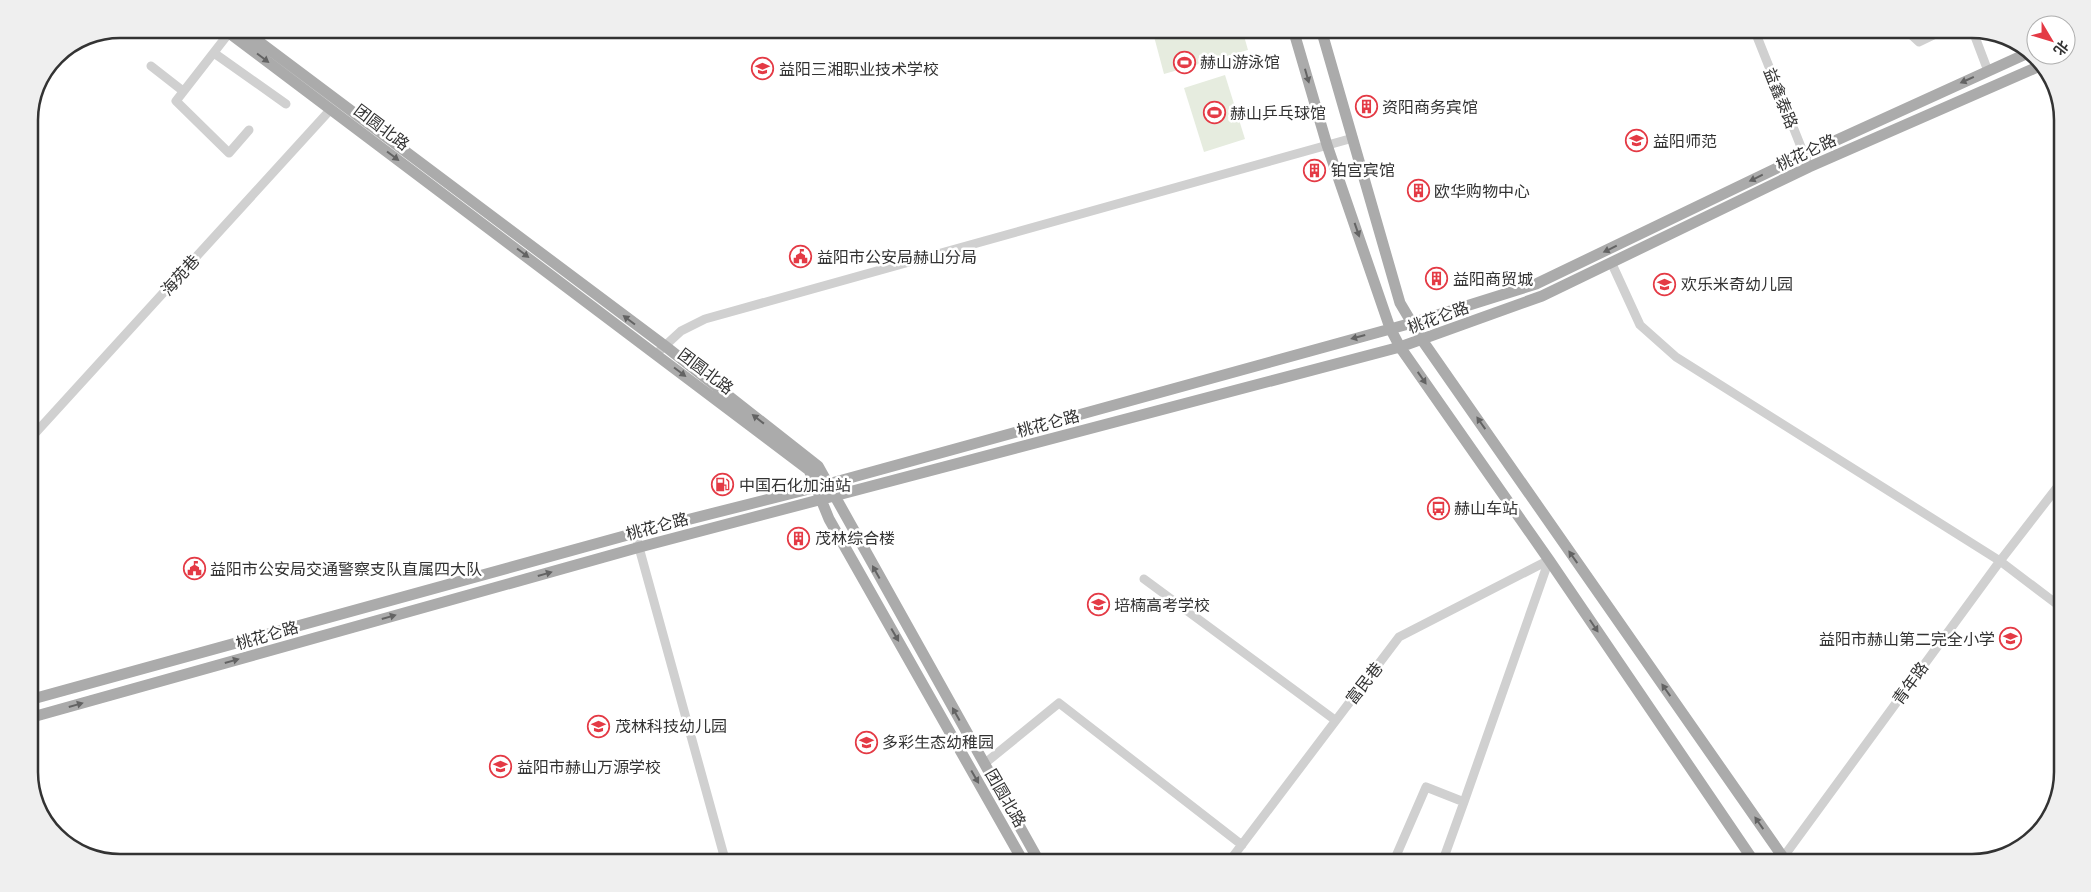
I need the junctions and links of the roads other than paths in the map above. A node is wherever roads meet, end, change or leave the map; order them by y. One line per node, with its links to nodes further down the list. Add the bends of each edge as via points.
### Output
1 (222, 38): 10 (street)
2 (235, 38): 17 (main road, 团圆北路, one-way to 17)
3 (254, 38): 28 (main road, 团圆北路, one-way to 3)
4 (1296, 38): 20 (main road, one-way to 20)
5 (1325, 38): 19 (main road)
6 (1758, 38): 21 (street, 益鑫泰路)
7 (1914, 38): 8 (street, via 1918,42)
8 (1927, 38)
9 (1976, 38): 14 (street)
10 (214, 53): 15 (street); 16 (street)
11 (2023, 55): 14 (main road, 桃花仑路)
12 (151, 66): 15 (street)
13 (2035, 68): 22 (main road, 桃花仑路)
14 (1988, 71): 21 (main road, 桃花仑路, one-way to 21)
15 (184, 91): 18 (street, via 176,101 229,153)
16 (286, 104)
17 (331, 110): 28 (main road, 团圆北路, one-way to 28); 29 (street, 海苑巷)
18 (249, 130)
19 (1353, 138): 20 (street); 24 (main road, via 1400,303)
20 (1328, 145): 25 (main road, one-way to 25); 28 (street, via 706,319 681,331)
21 (1804, 155): 22 (street, 益鑫泰路); 24 (main road, 桃花仑路, one-way to 24, via 1536,284)
22 (1809, 167): 23 (main road, 桃花仑路)
23 (1612, 264): 26 (main road, 桃花仑路, via 1542,296); 38 (street, via 1640,325 1676,357)
24 (1412, 323): 25 (main road, 桃花仑路); 26 (main road)
25 (1390, 328): 27 (main road); 30 (main road, 桃花仑路, one-way to 30)
26 (1422, 340): 27 (main road, 桃花仑路); 54 (main road, one-way to 26)
27 (1400, 347): 33 (main road, 桃花仑路); 37 (main road, one-way to 37)
28 (661, 350): 30 (main road, 团圆北路, one-way to 28, via 818,466); 31 (main road, 团圆北路, one-way to 31, via 808,470)
29 (38, 430)
30 (829, 483): 31 (main road, 桃花仑路); 33 (main road, 团圆北路)
31 (817, 487): 34 (main road, 团圆北路); 35 (main road, 桃花仑路)
32 (2054, 492): 38 (street, 青年路)
33 (834, 496): 34 (main road, 桃花仑路); 44 (main road, 团圆北路, one-way to 33)
34 (820, 501): 36 (main road, 桃花仑路); 48 (main road, 团圆北路, one-way to 48)
35 (635, 532): 36 (street); 41 (main road, 桃花仑路)
36 (640, 547): 42 (main road, 桃花仑路, one-way to 36); 47 (street)
37 (1549, 560): 43 (street, 富民巷, via 1399,637); 45 (street); 53 (main road, one-way to 53)
38 (2000, 561): 40 (street); 55 (street, 青年路)
39 (1144, 579): 43 (street)
40 (2054, 602)
41 (38, 698)
42 (38, 715)
43 (1336, 720): 46 (street, 富民巷)
44 (984, 764): 46 (street, via 1060,703); 49 (main road, 团圆北路)
45 (1464, 802): 51 (street, via 1426,787); 52 (street)
46 (1242, 845): 50 (street, 富民巷)
47 (724, 854)
48 (1019, 854)
49 (1035, 854)
50 (1235, 854)
51 (1397, 854)
52 (1445, 854)
53 (1749, 854)
54 (1778, 854)
55 (1788, 854)

